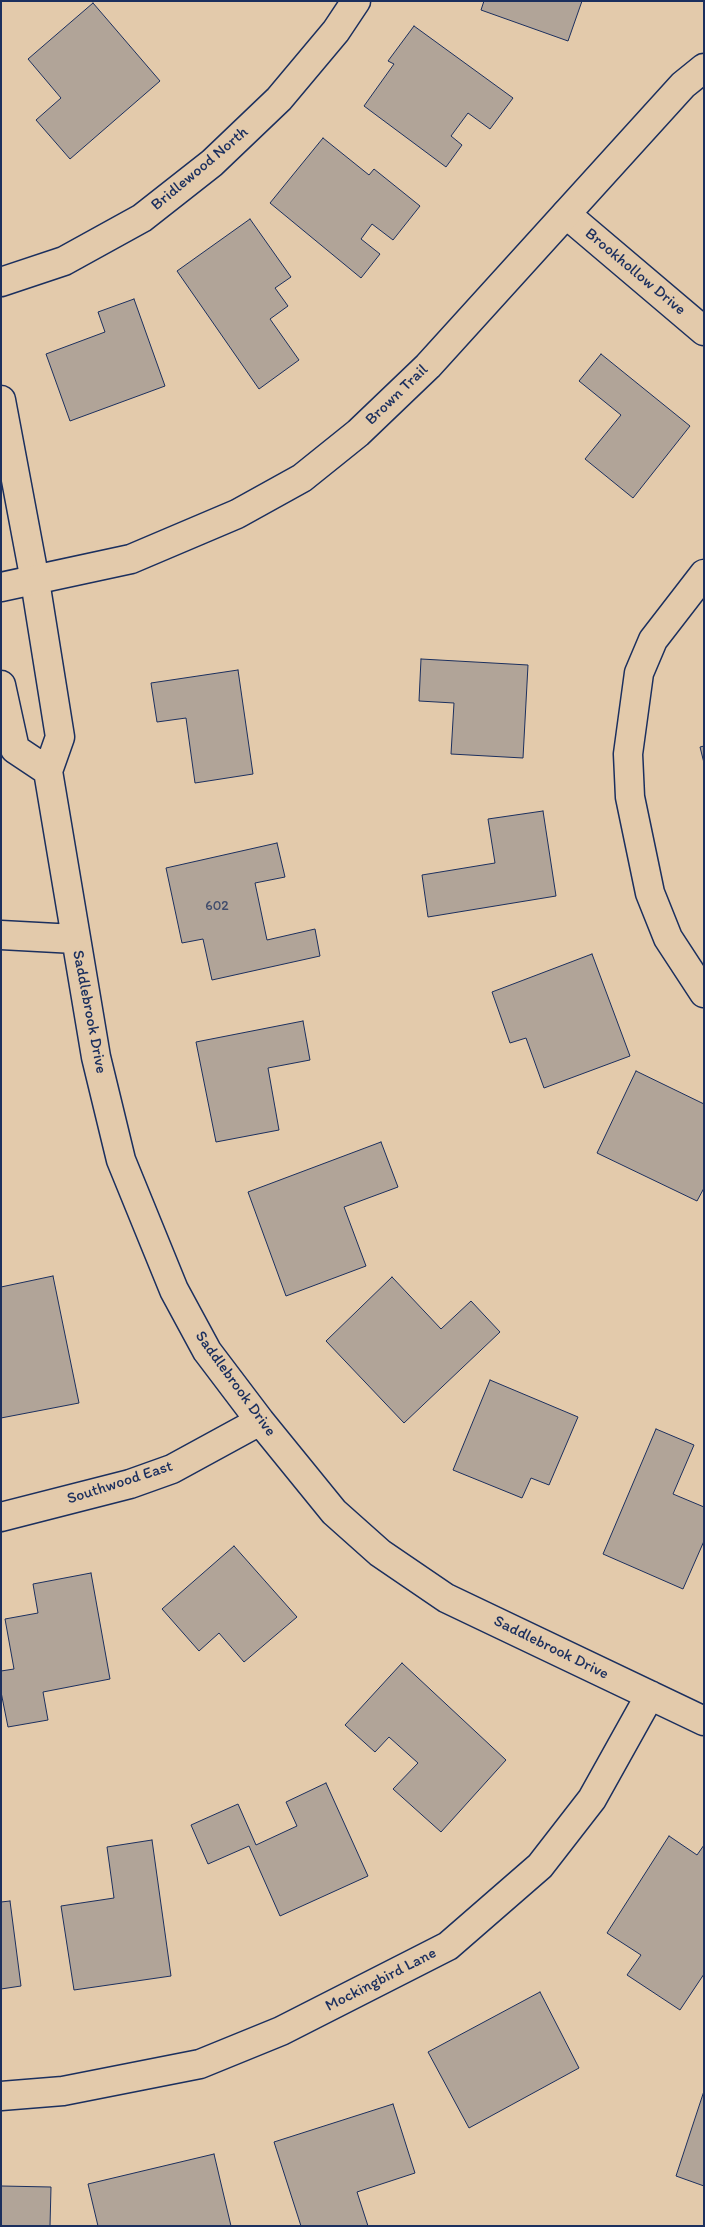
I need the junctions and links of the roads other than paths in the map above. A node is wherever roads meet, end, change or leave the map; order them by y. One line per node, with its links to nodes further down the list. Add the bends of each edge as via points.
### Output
1 (356, 1): 4 (street, Bridlewood North, via 336,31 279,99 212,164 142,218 64,261)
2 (704, 68): 3 (street, Brown Trail, via 683,85)
3 (566, 214): 5 (street, Brookhollow Drive); 8 (street, Brown Trail, via 428,366 358,434 302,478 237,514 131,559)
4 (1, 282)
5 (704, 331)
6 (1, 400): 8 (street, Saddlebrook Drive)
7 (704, 574): 14 (street, via 653,640 638,674 628,754 630,797 650,893 668,938)
8 (35, 581): 9 (street, Brown Trail); 11 (street, Saddlebrook Drive, via 60,737)
9 (1, 587)
10 (1, 685): 11 (street, via 15,749)
11 (48, 771): 13 (street, Saddlebrook Drive)
12 (1, 935): 13 (street)
13 (75, 939): 15 (street, Saddlebrook Drive, via 96,1057 121,1160 174,1290 207,1351)
14 (704, 993)
15 (260, 1421): 16 (street, Southwood East, via 172,1469 130,1484); 17 (street, Saddlebrook Drive, via 334,1512 380,1553 446,1598)
16 (1, 1516)
17 (650, 1695): 18 (street, Saddlebrook Drive); 19 (street, Mockingbird Lane, via 592,1799 540,1866 448,1946 281,2031 200,2064 63,2091)
18 (704, 1721)
19 (1, 2096)

